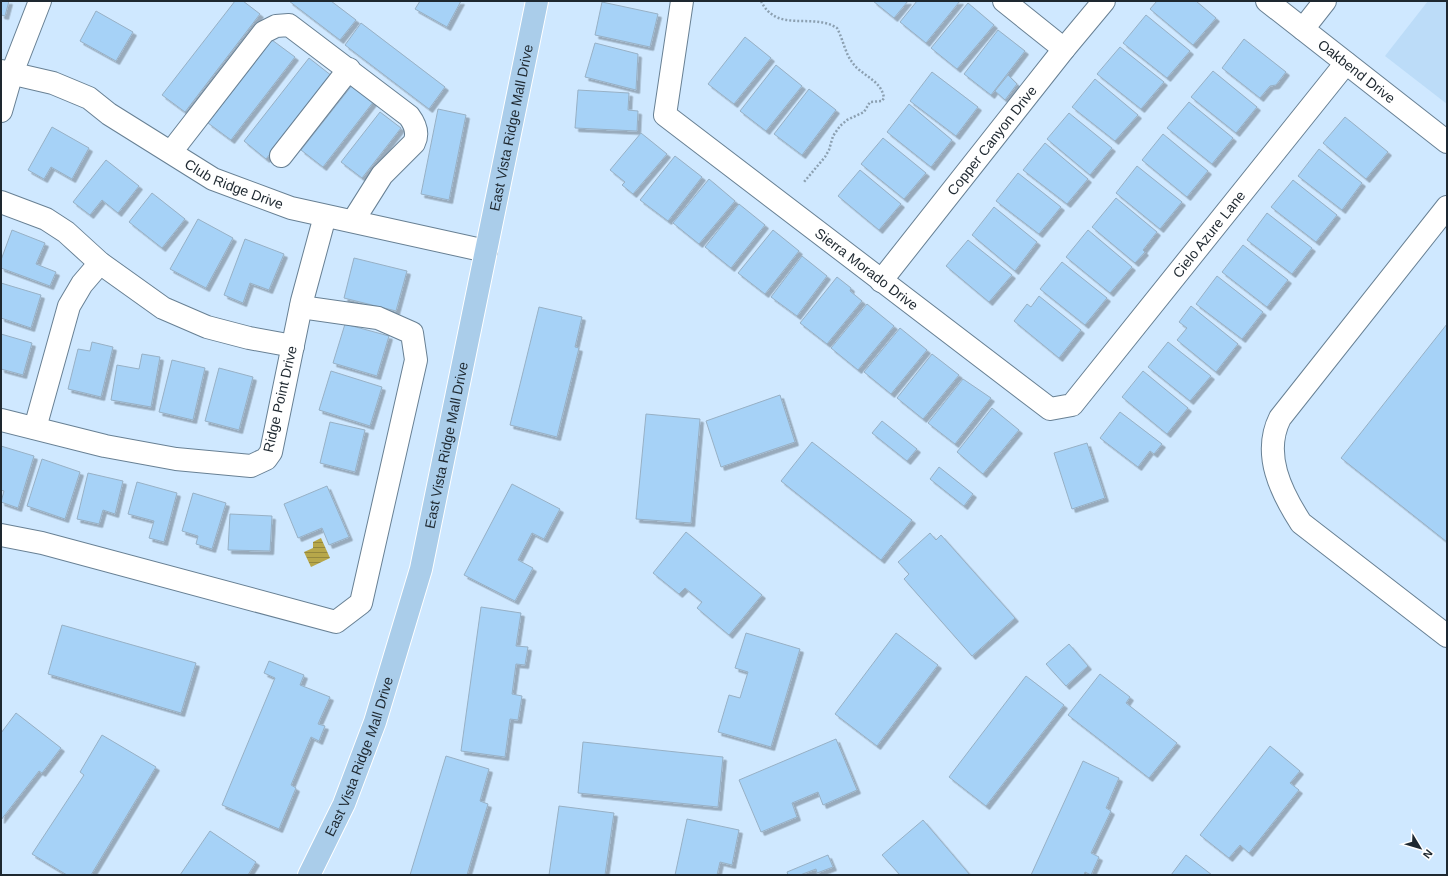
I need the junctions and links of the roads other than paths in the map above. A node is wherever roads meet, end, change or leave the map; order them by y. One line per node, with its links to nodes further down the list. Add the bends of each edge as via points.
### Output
1 (40, 1): 12 (street)
2 (537, 1): 21 (main road, East Vista Ridge Mall Drive)
3 (682, 1): 23 (street, Sierra Morado Drive, via 665,115)
4 (1004, 1): 9 (street)
5 (1104, 1): 9 (street, Copper Canyon Drive)
6 (1267, 1): 8 (street, Oakbend Drive)
7 (1325, 1): 8 (street)
8 (1303, 29): 10 (street, Oakbend Drive)
9 (1064, 49): 23 (street, Copper Canyon Drive)
10 (1346, 63): 14 (street, Oakbend Drive); 26 (street, Cielo Azure Lane)
11 (349, 69): 15 (street, via 295,28 289,25 270,28 264,32); 16 (street); 19 (street, via 409,116 417,138 403,156 382,175)
12 (6, 72): 13 (street); 15 (street, Club Ridge Drive, via 53,83 89,98 109,114)
13 (1, 111)
14 (1447, 142)
15 (171, 152): 18 (street, Club Ridge Drive, via 213,179 291,208)
16 (281, 156)
17 (1, 202): 22 (street, via 46,219 66,232)
18 (325, 216): 19 (street, Club Ridge Drive); 24 (street, Ridge Point Drive)
19 (353, 221): 21 (street, Club Ridge Drive)
20 (1443, 221): 30 (street, via 1280,418 1274,430 1272,451 1285,497 1301,523)
21 (486, 251): 31 (main road, East Vista Ridge Mall Drive, via 421,569 376,722 344,804)
22 (100, 263): 25 (street, via 163,308 207,327); 28 (street, via 82,284 69,306)
23 (880, 281): 26 (street, Sierra Morado Drive, via 1050,409)
24 (301, 307): 25 (street, Ridge Point Drive); 29 (street, via 378,318 412,333 416,360 361,603 336,622 42,543)
25 (293, 346): 28 (street, Ridge Point Drive, via 271,452 266,459 251,466 176,459 105,446)
26 (1072, 405)
27 (1, 420): 28 (street, Ridge Point Drive)
28 (35, 428)
29 (1, 535)
30 (1447, 636)
31 (309, 875)

